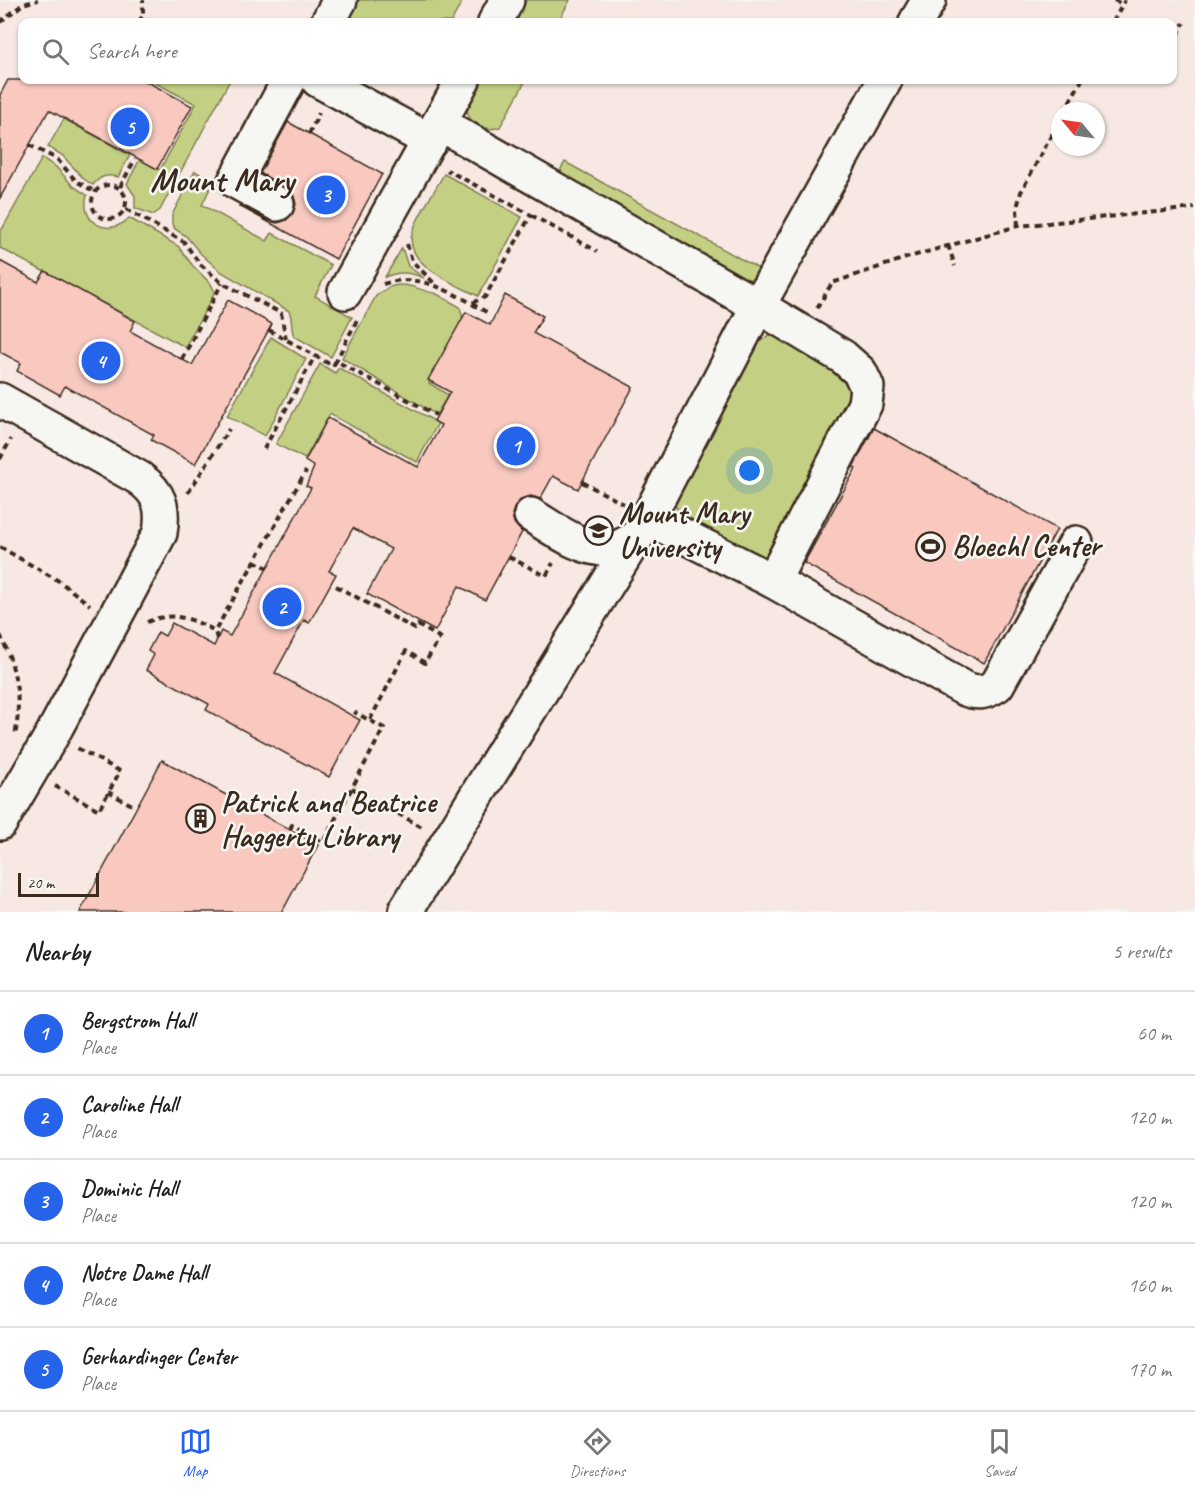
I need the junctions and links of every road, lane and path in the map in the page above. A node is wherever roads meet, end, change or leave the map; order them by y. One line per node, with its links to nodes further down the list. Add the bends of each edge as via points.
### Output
1 (38, 0): 13 (path, via 23,4)
2 (143, 0): 8 (path)
3 (339, 0): 9 (lane)
4 (507, 0): 10 (lane)
5 (929, 0): 11 (lane)
6 (1114, 0): 7 (path)
7 (1123, 2): 12 (path)
8 (141, 18)
9 (330, 18)
10 (497, 18)
11 (918, 18)
12 (1115, 18)
13 (0, 22)
14 (1184, 23): 15 (path)
15 (1177, 36)
16 (288, 84): 28 (lane, via 235,181)
17 (325, 84): 23 (lane)
18 (461, 84): 23 (lane)
19 (883, 84): 41 (lane)
20 (1080, 84): 21 (path)
21 (1069, 102)
22 (1051, 136): 32 (path, via 1021,192)
23 (437, 144): 31 (path); 39 (lane); 41 (lane)
24 (29, 145): 27 (path, via 57,159 76,181)
25 (135, 159): 26 (path)
26 (120, 187): 27 (path, via 105,184); 30 (path, via 127,200)
27 (94, 192): 30 (path, via 92,202 98,215 113,219)
28 (277, 204)
29 (1195, 208): 32 (path)
30 (126, 209): 37 (path, via 184,242 200,264)
31 (531, 215): 35 (path); 40 (path, via 485,297)
32 (1018, 226): 34 (path)
33 (406, 241): 38 (path, via 412,261)
34 (948, 245): 36 (path); 44 (path, via 832,284)
35 (604, 255)
36 (955, 266)
37 (222, 282): 45 (path, via 281,313); 47 (path)
38 (436, 285): 39 (path, via 404,279 382,285); 40 (path)
39 (361, 298): 48 (path)
40 (472, 303): 42 (path)
41 (758, 306): 44 (lane); 57 (lane)
42 (490, 314)
43 (269, 330): 45 (path)
44 (802, 333): 62 (lane, via 843,357 860,372 867,387 865,404)
45 (286, 339): 46 (path)
46 (315, 356): 48 (path, via 333,366); 51 (path)
47 (182, 359)
48 (335, 363): 50 (path)
49 (0, 400): 64 (lane, via 139,478 152,488 159,502 160,533)
50 (436, 415)
51 (264, 449)
52 (306, 471): 60 (path)
53 (582, 482): 55 (path)
54 (625, 492): 55 (path)
55 (620, 502): 57 (path)
56 (531, 515): 57 (lane, via 595,549 612,549)
57 (642, 528): 62 (lane); 78 (lane)
58 (1076, 543): 62 (lane, via 998,685 987,692 963,688)
59 (0, 547): 64 (path, via 59,581)
60 (254, 561): 61 (path); 65 (path)
61 (268, 568)
62 (773, 581)
63 (336, 586): 70 (path, via 416,629 418,626 441,636 425,663 406,651)
64 (110, 625): 65 (path, via 122,632 156,617 174,616 193,619); 76 (lane)
65 (215, 631): 67 (path)
66 (0, 635): 69 (path, via 15,676)
67 (217, 639)
68 (354, 712): 70 (path)
69 (18, 718)
70 (370, 720): 73 (path, via 384,728)
71 (75, 747): 74 (path, via 120,771)
72 (54, 785): 74 (path, via 99,810)
73 (352, 788): 77 (path, via 322,842 292,825); 78 (path)
74 (108, 792): 75 (path)
75 (132, 805)
76 (0, 823)
77 (290, 830)
78 (447, 841): 79 (lane, via 406,910)
79 (410, 912)

